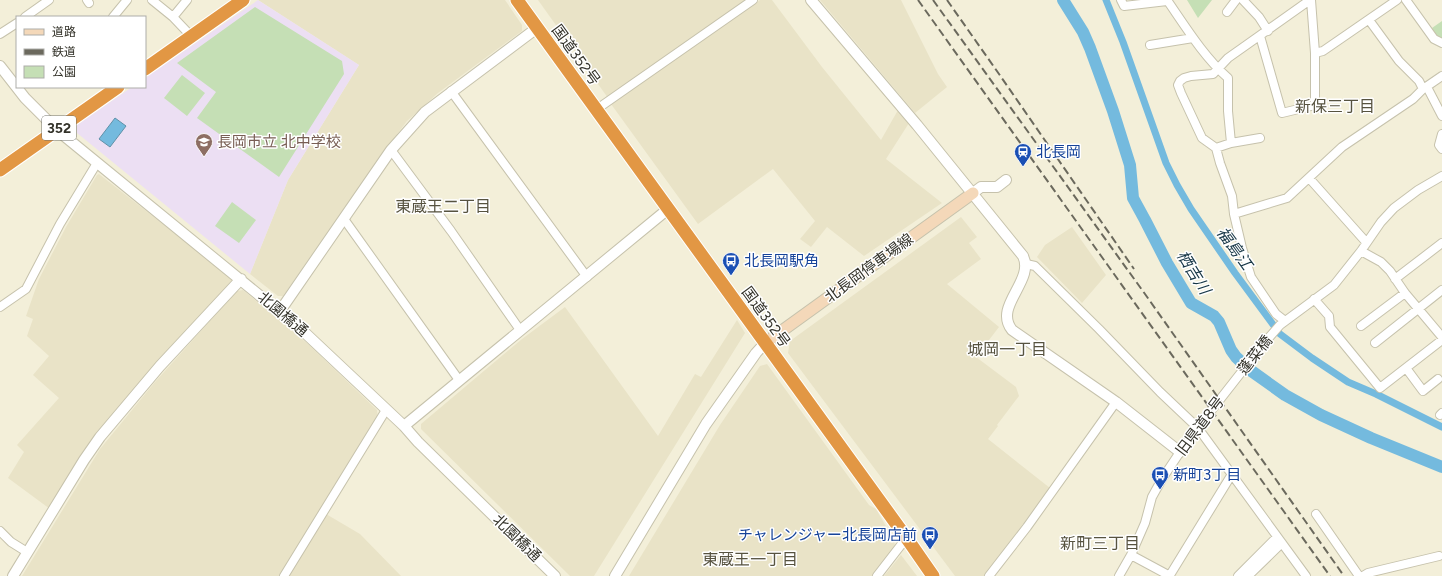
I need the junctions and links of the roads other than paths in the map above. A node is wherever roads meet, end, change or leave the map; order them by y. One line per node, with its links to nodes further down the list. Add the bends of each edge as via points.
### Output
1 (49, 0): 17 (street)
2 (127, 0): 18 (street)
3 (152, 0): 19 (street)
4 (187, 0): 19 (street)
5 (243, 0): 25 (highway)
6 (517, 0): 22 (highway, 国道352号)
7 (753, 0): 40 (street)
8 (811, 0): 54 (street)
9 (1121, 0): 10 (street, via 1124,6)
10 (1167, 0): 27 (street)
11 (1236, 0): 16 (street)
12 (1243, 0): 23 (street)
13 (1397, 0): 20 (street)
14 (1406, 0): 28 (street, via 1434,40)
15 (1308, 1): 23 (street); 30 (street)
16 (1227, 12)
17 (29, 16)
18 (114, 16)
19 (173, 17): 25 (street)
20 (1369, 20): 30 (street); 38 (street, via 1399,61)
21 (16, 23): 24 (street)
22 (537, 28): 39 (street); 40 (highway, 国道352号)
23 (1268, 31): 26 (street)
24 (0, 34)
25 (192, 36): 32 (highway)
26 (1260, 36): 30 (street, via 1282,113 1315,105); 33 (street, via 1228,58)
27 (1193, 38): 29 (street); 33 (street)
28 (1442, 43)
29 (1150, 45)
30 (1315, 54)
31 (0, 66): 35 (street, 北園橋通)
32 (146, 68)
33 (1218, 69): 45 (street, via 1228,78); 46 (street, via 1213,74 1184,78 1178,85 1202,138)
34 (1442, 76): 38 (street)
35 (16, 86)
36 (17, 88): 42 (street, 北園橋通)
37 (117, 88): 42 (highway, 352)
38 (1425, 88): 41 (street); 52 (street, via 1413,99 1342,147)
39 (451, 91): 48 (street, via 425,112); 62 (street)
40 (597, 110): 55 (highway, 国道352号)
41 (1442, 116)
42 (57, 130): 49 (street, 北園橋通); 50 (highway, 352)
43 (1442, 134): 47 (street, via 1439,144)
44 (1260, 138): 45 (street)
45 (1231, 143): 46 (street)
46 (1216, 148): 56 (street, via 1232,196)
47 (1442, 149)
48 (391, 150): 57 (street); 73 (street)
49 (97, 163): 63 (street, 北園橋通); 68 (street, via 60,224 26,289)
50 (0, 170)
51 (1442, 176): 58 (street, via 1403,200)
52 (1309, 178): 56 (street, via 1286,198); 58 (street)
53 (1006, 180): 54 (street, via 997,187 981,187)
54 (973, 193): 61 (street, via 1023,256); 76 (main road, 北長岡停車場線)
55 (668, 209): 62 (street); 76 (highway, 国道352号)
56 (1234, 214): 71 (street, via 1251,277)
57 (344, 219): 70 (street); 80 (street)
58 (1366, 242): 60 (street)
59 (1442, 244): 64 (street)
60 (1361, 251): 64 (street, via 1381,262); 67 (street, via 1334,285)
61 (1026, 264): 82 (street, via 1008,310 1007,320 1010,327); 85 (street, via 1035,266)
62 (587, 277): 73 (street)
63 (241, 279): 70 (street, 北園橋通); 92 (street, via 160,366 100,437)
64 (1395, 279): 66 (street)
65 (1442, 290): 69 (street)
66 (1405, 293): 69 (street); 72 (street)
67 (1314, 299): 71 (street); 78 (street, via 1329,316 1330,327 1380,388)
68 (0, 307)
69 (1418, 309): 74 (street); 77 (street)
70 (280, 311): 83 (street, 北園橋通)
71 (1282, 323): 81 (street, 蓬菜橋)
72 (1361, 326)
73 (520, 330): 80 (street)
74 (1442, 337)
75 (1442, 340): 78 (street)
76 (765, 343): 90 (highway, 国道352号); 98 (street, via 706,424)
77 (1375, 343)
78 (1406, 368): 79 (street, via 1423,391)
79 (1438, 379)
80 (459, 380): 84 (street)
81 (1231, 386): 85 (street, 旧県道8号)
82 (1116, 402): 86 (street); 101 (street)
83 (386, 410): 84 (street, 北園橋通); 96 (street)
84 (404, 426): 97 (street, 北園橋通)
85 (1198, 428): 86 (street, 旧県道8号); 87 (street)
86 (1180, 452): 93 (street, 旧県道8号, via 1156,490 1146,523)
87 (1232, 474): 91 (street); 103 (street)
88 (1316, 514): 107 (street)
89 (0, 531): 92 (street)
90 (908, 540): 99 (street, via 901,545); 100 (highway, 国道352号)
91 (1280, 540): 104 (street); 105 (street); 106 (street)
92 (27, 552): 95 (street)
93 (1131, 555): 102 (street, 旧県道8号); 103 (street)
94 (1439, 556): 108 (street)
95 (13, 576)
96 (284, 576)
97 (555, 576)
98 (615, 576)
99 (878, 576)
100 (933, 576)
101 (989, 576)
102 (1119, 576)
103 (1170, 576)
104 (1238, 576)
105 (1248, 576)
106 (1306, 576)
107 (1359, 576)
108 (1363, 576)

